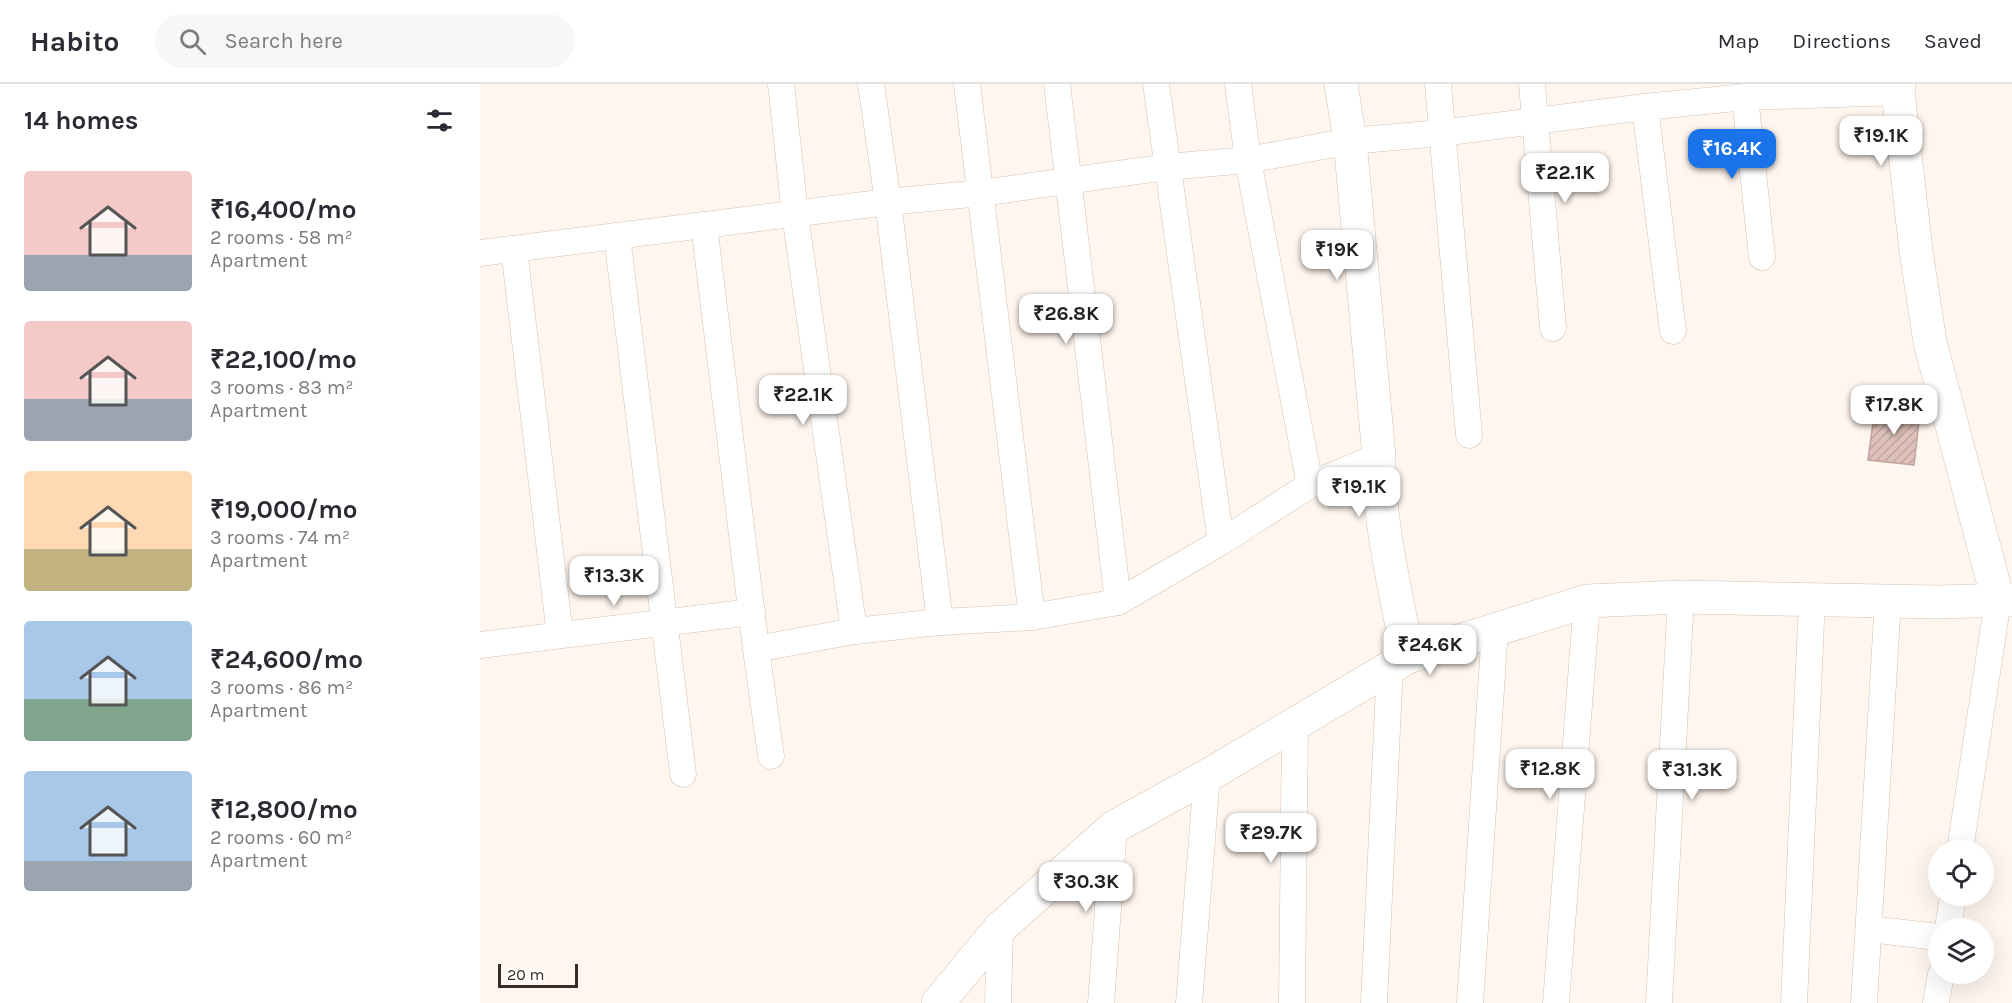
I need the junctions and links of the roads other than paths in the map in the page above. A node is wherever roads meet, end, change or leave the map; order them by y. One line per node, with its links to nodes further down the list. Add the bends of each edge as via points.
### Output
1 (781, 84): 21 (street)
2 (871, 84): 20 (street)
3 (967, 84): 19 (street)
4 (1057, 84): 18 (street)
5 (1156, 84): 17 (street)
6 (1238, 84): 16 (street)
7 (1341, 84): 15 (street)
8 (1438, 84): 14 (street)
9 (1532, 84): 13 (street)
10 (1898, 88): 11 (street); 36 (street, via 1930,342)
11 (1745, 98): 12 (street); 26 (street)
12 (1645, 107): 13 (street); 28 (street)
13 (1536, 121): 14 (street); 27 (street)
14 (1442, 133): 15 (street); 29 (street)
15 (1350, 141): 16 (street); 30 (street)
16 (1248, 160): 17 (street); 31 (street)
17 (1167, 167): 18 (street); 32 (street)
18 (1069, 180): 19 (street); 38 (street)
19 (981, 193): 20 (street); 40 (street)
20 (888, 202): 21 (street); 41 (street)
21 (795, 214): 22 (street); 44 (street)
22 (704, 225): 23 (street); 39 (street)
23 (617, 236): 24 (street); 42 (street)
24 (514, 249): 25 (street); 45 (street)
25 (480, 254)
26 (1762, 257)
27 (1553, 328)
28 (1674, 331)
29 (1469, 435)
30 (1379, 466): 31 (street); 48 (street)
31 (1310, 485): 32 (street)
32 (1221, 543): 38 (street)
33 (1681, 597): 34 (street); 37 (street); 67 (street)
34 (1812, 599): 35 (street); 68 (street)
35 (1888, 600): 36 (street); 56 (street)
36 (2005, 600): 54 (street)
37 (1587, 601): 43 (street); 66 (street)
38 (1118, 602): 40 (street)
39 (752, 612): 42 (street); 47 (street)
40 (1032, 617): 41 (street)
41 (940, 622): 44 (street)
42 (663, 623): 45 (street); 51 (street)
43 (1495, 629): 48 (street); 65 (street)
44 (854, 631): 47 (street)
45 (560, 635): 46 (street)
46 (480, 645)
47 (756, 649): 50 (street)
48 (1399, 661): 49 (street); 64 (street)
49 (1295, 725): 52 (street); 63 (street)
50 (771, 756)
51 (683, 774)
52 (1207, 776): 53 (street); 62 (street)
53 (1114, 827): 55 (street); 61 (street)
54 (1962, 840)
55 (1000, 928): 59 (street); 60 (street)
56 (1869, 929): 57 (street); 69 (street)
57 (1928, 936)
58 (1939, 984): 70 (street)
59 (938, 1003)
60 (998, 1003)
61 (1101, 1003)
62 (1189, 1003)
63 (1292, 1003)
64 (1374, 1003)
65 (1470, 1003)
66 (1556, 1003)
67 (1659, 1003)
68 (1794, 1003)
69 (1864, 1003)
70 (1936, 1003)

